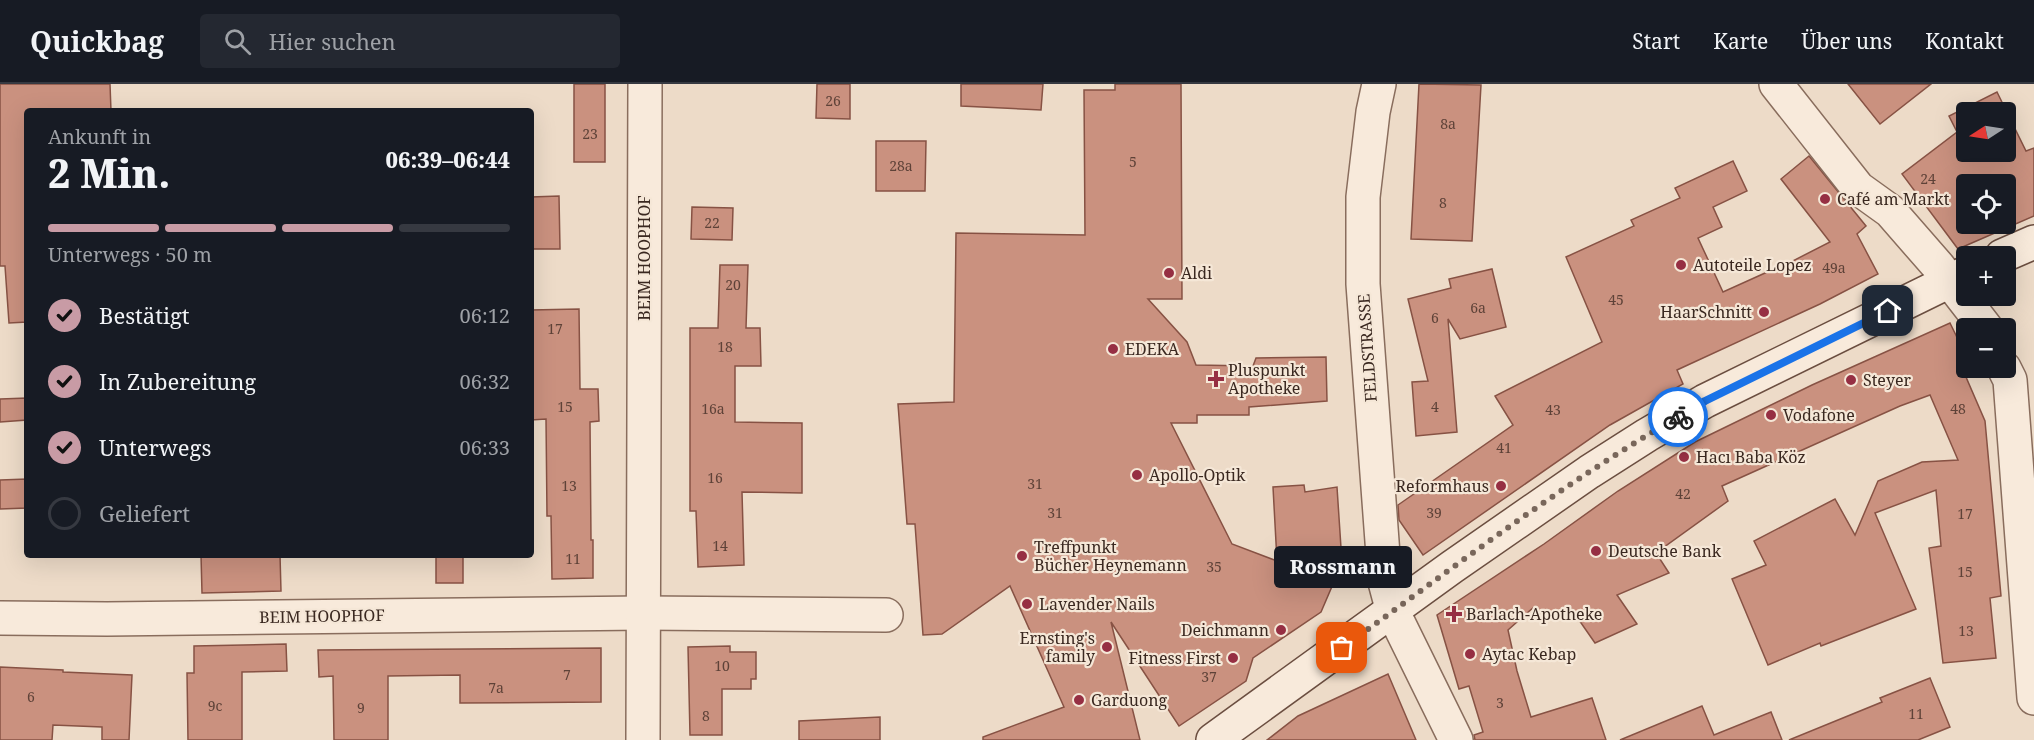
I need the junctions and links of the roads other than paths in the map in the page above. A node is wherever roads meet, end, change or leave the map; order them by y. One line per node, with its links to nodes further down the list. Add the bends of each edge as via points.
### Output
1 (645, 84): 10 (street, BEIM HOOPHOF)
2 (1379, 84): 9 (street, FELDSTRASSE, via 1363,196 1363,284 1385,582)
3 (1776, 84): 6 (street, via 1858,188 1890,212)
4 (2034, 242): 5 (street)
5 (2016, 250)
6 (1956, 275)
7 (1956, 278): 9 (street, via 1705,401 1647,435)
8 (2009, 378): 13 (street)
9 (1393, 612): 15 (street); 16 (street, FELDSTRASSE)
10 (643, 613): 11 (street, BEIM HOOPHOF); 12 (street, BEIM HOOPHOF); 14 (street, BEIM HOOPHOF)
11 (886, 615)
12 (0, 618)
13 (2034, 698)
14 (643, 740)
15 (1213, 740)
16 (1456, 740)

